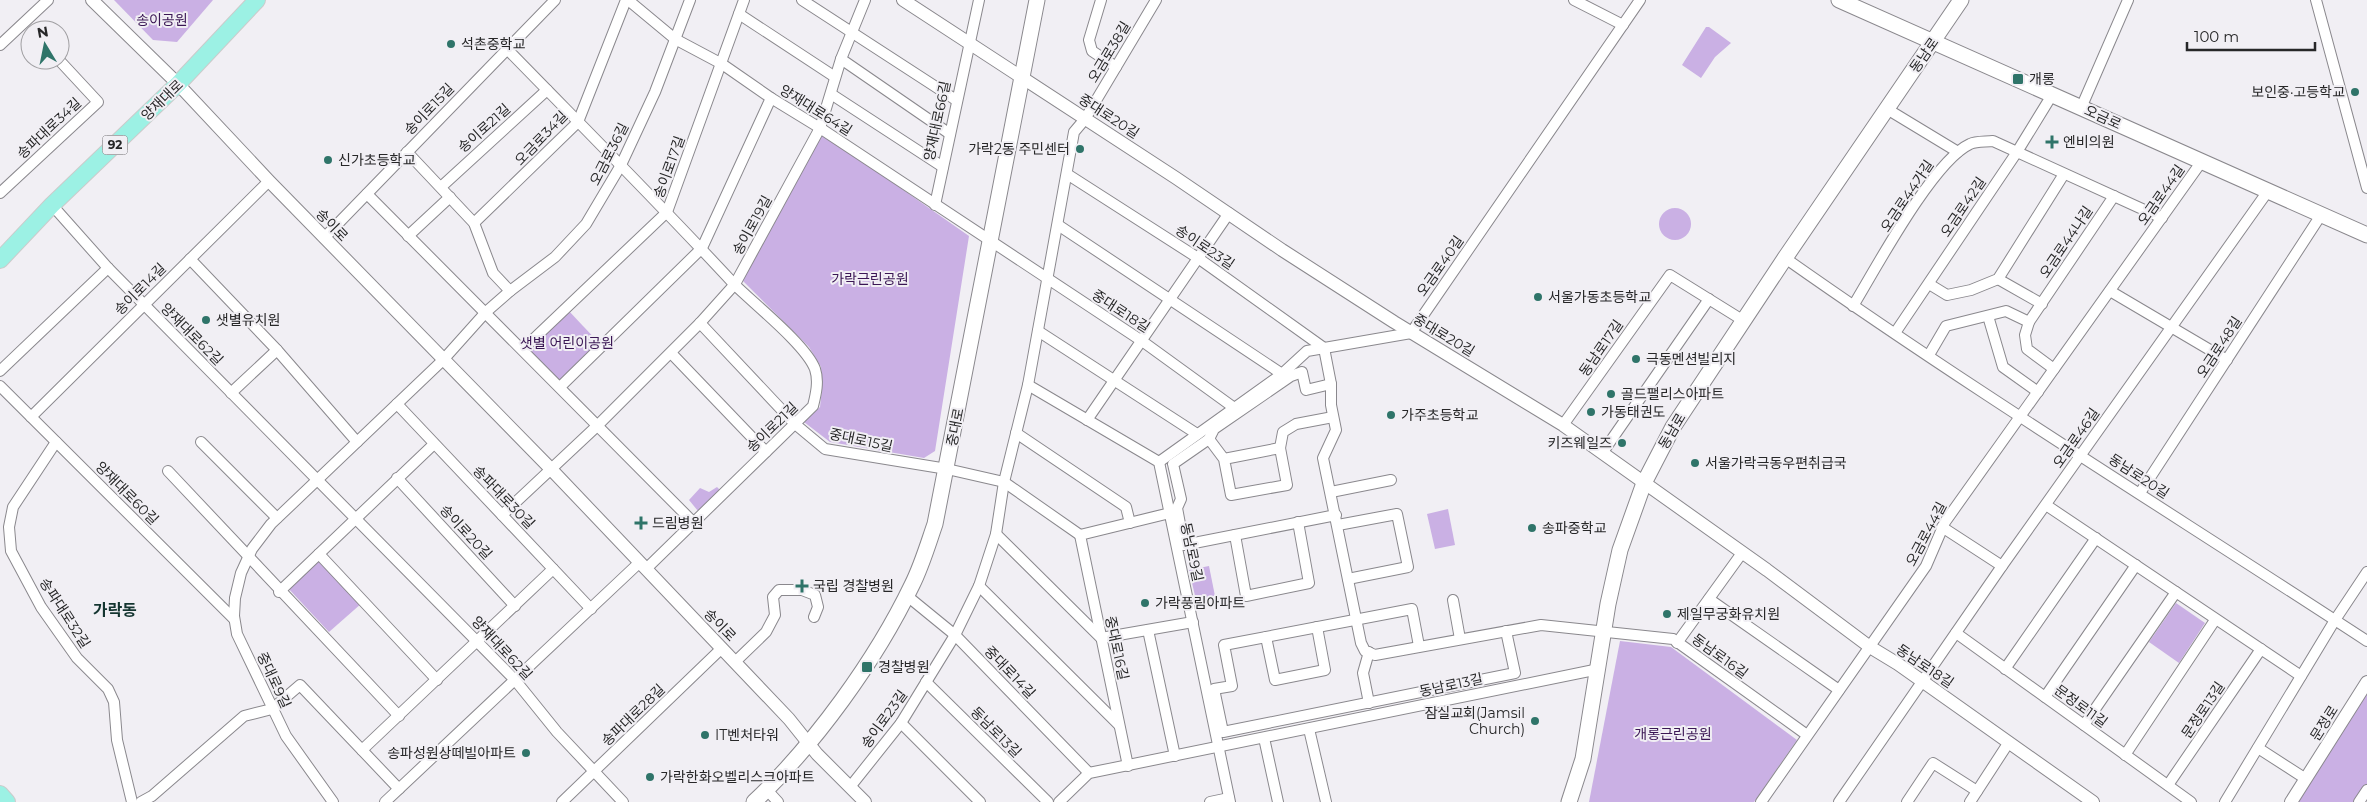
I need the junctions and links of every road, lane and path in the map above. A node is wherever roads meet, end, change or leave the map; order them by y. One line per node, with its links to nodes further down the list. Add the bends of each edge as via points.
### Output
1 (48, 0): 22 (street)
2 (92, 0): 37 (street, 송이로)
3 (257, 0): 37 (main road, 양재대로 / 92)
4 (555, 0): 30 (street, 송이로15길)
5 (627, 0): 26 (street, 양재대로64길); 46 (street, 오금로34길)
6 (690, 0): 26 (street, 오금로36길)
7 (744, 0): 21 (street, 송이로17길)
8 (802, 0): 25 (street)
9 (865, 0): 25 (street, 송이로19길)
10 (903, 0): 27 (street)
11 (979, 0): 27 (street, 양재대로66길)
12 (1037, 0): 36 (main road, 중대로)
13 (1101, 0): 33 (street, via 1088,40 1092,51)
14 (1156, 0): 33 (street, 오금로38길)
15 (1574, 0): 23 (street)
16 (1640, 0): 23 (street, 오금로40길)
17 (1838, 0): 28 (main road, 오금로)
18 (1961, 0): 28 (main road, 동남로)
19 (2128, 0): 43 (street)
20 (2316, 0): 59 (street)
21 (739, 14): 32 (street, 송이로17길); 35 (street)
22 (33, 20)
23 (1623, 25): 101 (street, 오금로40길)
24 (20, 32): 29 (street)
25 (851, 32): 31 (street, 송이로19길); 42 (street)
26 (676, 39): 32 (street, 양재대로64길); 53 (street, 오금로36길)
27 (969, 43): 36 (street); 42 (street, 양재대로66길)
28 (1933, 43): 40 (main road, 오금로); 44 (main road, 동남로)
29 (0, 45)
30 (507, 49): 38 (street, 송이로21길); 49 (street, 송이로15길)
31 (841, 59): 35 (street, 송이로19길); 48 (street)
32 (722, 64): 41 (street, 양재대로64길); 67 (street, 송이로17길)
33 (1116, 67): 45 (street, 오금로38길)
34 (68, 70): 61 (street, 송파대로34길, via 98,102)
35 (835, 77): 39 (street, 송이로19길)
36 (1023, 77): 45 (street, 중대로20길); 76 (main road, 중대로)
37 (178, 84): 57 (street, 송이로); 65 (main road, 양재대로 / 92)
38 (547, 90): 46 (street, 송이로21길); 58 (street, 송이로21길)
39 (830, 94): 47 (street, 송이로19길); 54 (street)
40 (2052, 95): 43 (main road, 오금로); 51 (street, 오금로42길)
41 (771, 98): 47 (street, 양재대로64길); 77 (street)
42 (956, 100): 48 (street, 양재대로66길)
43 (2081, 108): 52 (main road, 오금로)
44 (1887, 109): 50 (street); 79 (main road, 동남로)
45 (1085, 119): 55 (street, 송이로23길, via 1074,132); 68 (street, 중대로20길)
46 (578, 122): 53 (street, 송이로21길); 71 (street, 오금로34길)
47 (820, 128): 66 (street, 양재대로64길); 85 (street, 송이로19길)
48 (950, 134): 54 (street, 양재대로66길)
49 (407, 152): 58 (street); 62 (street, 송이로15길)
50 (1958, 152): 51 (street, 오금로44가길, via 1971,143 1993,141); 93 (street, 오금로44가길, via 1926,189)
51 (2017, 152): 56 (street, 오금로44가길); 86 (street, 오금로42길)
52 (2202, 161): 60 (main road, 오금로); 70 (street, 오금로44길)
53 (621, 165): 67 (street, 송이로21길); 87 (street, 오금로36길, via 586,224 555,256)
54 (943, 167): 66 (street, 양재대로66길)
55 (1067, 174): 72 (street, 송이로23길); 78 (street, 송이로23길)
56 (2064, 174): 63 (street, 오금로44가길); 83 (street)
57 (269, 182): 75 (street, 송이로); 80 (street, 송이로14길)
58 (441, 187): 64 (street)
59 (2367, 188)
60 (2268, 191): 69 (main road, 오금로); 99 (street, 오금로46길)
61 (0, 193)
62 (367, 194): 74 (street); 75 (street, 송이로15길)
63 (2114, 196): 70 (street, 오금로44가길); 91 (street, 오금로44나길)
64 (450, 197): 71 (street); 74 (street)
65 (52, 205): 81 (main road, 양재대로 / 92); 82 (street, 양재대로62길)
66 (935, 205): 76 (street, 양재대로64길)
67 (667, 212): 77 (street, 송이로21길); 106 (street, 송이로17길)
68 (1229, 213): 78 (street); 101 (street, 중대로20길)
69 (2322, 215): 73 (main road, 오금로); 110 (street, 오금로48길)
70 (2162, 218): 88 (street, 오금로44길)
71 (474, 223): 87 (street, via 493,273)
72 (1058, 225): 84 (street, 송이로23길); 90 (street)
73 (2367, 235)
74 (408, 236): 94 (street)
75 (324, 238): 109 (street, 송이로)
76 (990, 242): 84 (street, 중대로18길); 143 (main road, 중대로)
77 (702, 248): 85 (street, 송이로21길); 118 (street)
78 (1198, 258): 90 (street); 104 (street, 송이로23길)
79 (1785, 258): 93 (street, 동남로20길); 96 (main road, 동남로)
80 (190, 259): 92 (street, 송이로14길); 105 (street)
81 (0, 260)
82 (108, 268): 92 (street, 양재대로62길); 112 (street)
83 (1998, 279): 86 (street, via 1948,295); 91 (street)
84 (1048, 280): 100 (street, 송이로23길); 103 (street, 중대로18길)
85 (735, 284): 98 (street, 송이로19길); 127 (street, 송이로21길, via 805,352 815,369 818,389 813,406)
86 (1929, 284): 102 (street, 오금로42길)
87 (510, 291): 94 (street, 오금로36길)
88 (2110, 291): 99 (street); 111 (street, 오금로44길)
89 (1709, 299): 96 (street, 동남로17길); 129 (street, 동남로17길, via 1670,275); 139 (street)
90 (1170, 300): 103 (street); 113 (street)
91 (2042, 304): 97 (street, 오금로44나길)
92 (144, 305): 120 (street, 양재대로62길); 124 (street, 송이로14길)
93 (1853, 306): 102 (street, 동남로20길)
94 (486, 312): 106 (street); 109 (street, 오금로36길)
95 (1988, 316): 97 (street, via 2006,311); 108 (street, via 1946,326); 119 (street, via 2003,367)
96 (1744, 322): 150 (main road, 동남로, via 1673,427)
97 (2029, 322): 111 (street, via 2025,335 2027,349)
98 (700, 323): 107 (street, 송이로19길); 127 (street, 중대로15길)
99 (2172, 327): 110 (street); 140 (street, 오금로46길)
100 (1038, 331): 114 (street); 116 (street, 송이로23길)
101 (1411, 333): 104 (street); 129 (street, 중대로20길)
102 (1895, 333): 108 (street, 동남로20길)
103 (1142, 341): 114 (street); 122 (street, 중대로18길)
104 (1324, 348): 113 (street, via 1307,351); 115 (street)
105 (277, 350): 120 (street); 135 (street)
106 (523, 350): 118 (street)
107 (671, 353): 128 (street, 송이로19길); 138 (street)
108 (1929, 355): 125 (street, 동남로20길)
109 (443, 360): 121 (street, 중대로9길); 144 (street, 송이로)
110 (2227, 360): 152 (street, 오금로48길)
111 (2054, 369): 119 (street, 오금로44길)
112 (0, 371)
113 (1282, 374): 122 (street)
114 (1114, 380): 126 (street); 131 (street)
115 (1331, 384): 123 (street); 132 (street, via 1306,390 1302,372 1291,376 1214,429)
116 (1028, 385): 126 (street); 130 (street, 송이로23길)
117 (0, 386): 124 (street, 양재대로60길)
118 (560, 386): 128 (street)
119 (2038, 392): 125 (street, 오금로44길)
120 (231, 393): 148 (street, 양재대로62길)
121 (396, 404): 135 (street, 중대로9길); 136 (street, 송파대로30길)
122 (1233, 408): 131 (street)
123 (1333, 416): 137 (street, via 1296,424 1283,432); 151 (street, via 1336,430 1324,458)
124 (31, 417): 133 (street, 양재대로60길)
125 (2020, 417): 140 (street, 동남로20길); 162 (street, 오금로44길)
126 (1087, 420): 142 (street)
127 (795, 424): 138 (street, 송이로21길); 143 (street, 중대로15길, via 825,449)
128 (598, 425): 144 (street, 송이로19길); 160 (street)
129 (1563, 425): 139 (street, 중대로20길)
130 (1016, 433): 149 (street, 송이로23길); 161 (street, via 1126,507)
131 (1197, 434): 142 (street)
132 (1209, 439): 141 (street); 165 (street, via 1173,464 1181,499 1177,508 1184,544)
133 (56, 442): 185 (street, 양재대로60길); 248 (street, 송파대로32길, via 13,507 11,551 41,607 72,651 108,689 114,702 117,740)
134 (201, 442): 156 (street)
135 (357, 442): 148 (street, 중대로9길)
136 (434, 444): 146 (street); 155 (street, 송파대로30길)
137 (1280, 448): 141 (street); 141 (street, via 1287,485 1231,495)
138 (766, 452): 160 (street, 송이로21길)
139 (1602, 452): 150 (street, 중대로20길)
140 (2081, 455): 152 (street, 동남로20길); 153 (street, 오금로46길)
141 (1224, 459)
142 (1159, 462): 154 (street, 동남로9길)
143 (947, 469): 149 (street); 179 (main road, 중대로, via 935,524)
144 (552, 470): 155 (street); 170 (street, 송이로)
145 (168, 471): 169 (street)
146 (397, 478): 157 (street); 182 (street, 송이로20길)
147 (1391, 480): 151 (street)
148 (316, 482): 156 (street, 중대로9길); 157 (street, 양재대로62길)
149 (1004, 482): 163 (street, 송이로23길); 164 (street)
150 (1644, 482): 167 (street, 동남로18길); 193 (main road, 동남로, via 1620,550)
151 (1331, 492): 158 (street)
152 (2140, 493): 188 (street, 동남로20길)
153 (2046, 504): 166 (street); 172 (street, 오금로46길)
154 (1170, 513): 161 (street); 189 (street, 동남로9길)
155 (502, 516): 173 (street, 송파대로30길)
156 (277, 518): 169 (street, 중대로9길)
157 (354, 519): 168 (street); 199 (street, 양재대로62길)
158 (1337, 520): 159 (street); 175 (street); 175 (street, via 1397,514 1408,567)
159 (1298, 522): 165 (street); 165 (street, via 1309,583 1291,587 1246,596)
160 (694, 523): 170 (street, 송이로21길)
161 (1130, 523): 164 (street)
162 (1942, 527): 172 (street); 203 (street, 오금로44길, via 1926,566)
163 (996, 534): 176 (street, 송이로23길); 197 (street)
164 (1080, 535): 197 (street, 중대로16길)
165 (1235, 535)
166 (2096, 538): 171 (street); 209 (street)
167 (1742, 553): 180 (street); 203 (street, 동남로18길)
168 (318, 554): 177 (street); 211 (street)
169 (247, 557): 177 (street); 185 (street, 중대로9길, via 235,598)
170 (643, 565): 183 (street); 204 (street, 송이로)
171 (2136, 565): 178 (street); 217 (street)
172 (2002, 566): 194 (street, 오금로46길)
173 (553, 569): 182 (street); 183 (street, 송파대로30길)
174 (2367, 572): 188 (street)
175 (1348, 579): 186 (street)
176 (979, 586): 195 (street, 송이로23길); 222 (street)
177 (280, 592): 220 (street)
178 (2176, 592): 187 (street); 223 (street)
179 (906, 595): 195 (street, 중대로14길); 227 (main road, 중대로, via 858,679)
180 (1709, 599): 201 (street); 216 (street)
181 (1453, 600): 198 (street)
182 (515, 606): 199 (street)
183 (591, 609): 212 (street)
184 (814, 617): 207 (street, via 818,607 815,595 802,590 779,590 772,597 775,615 766,632)
185 (234, 619): 219 (street, 중대로9길)
186 (1356, 620): 190 (street); 202 (street, via 1412,609); 206 (street, via 1361,643)
187 (2215, 620): 205 (street); 232 (street)
188 (2335, 620): 200 (street, 동남로20길); 210 (street)
189 (1192, 622): 191 (street); 229 (street, 동남로9길)
190 (1317, 627): 196 (street); 196 (street, via 1325,670 1275,680)
191 (1148, 630): 197 (street); 233 (street)
192 (1506, 631): 193 (street, 동남로16길, via 1541,625); 198 (street, 동남로16길); 218 (street, via 1515,673)
193 (1604, 632): 201 (street, 동남로16길); 208 (main road, 동남로)
194 (1956, 633): 209 (street, 문정로11길); 213 (street, 오금로46길)
195 (955, 635): 214 (street, 송이로23길); 236 (street, 중대로14길)
196 (1266, 637): 218 (street, via 1224,645 1232,686 1214,689 1223,732)
197 (1101, 638): 222 (street, 중대로16길)
198 (1460, 639): 202 (street, 동남로16길)
199 (477, 641): 211 (street); 212 (street, 양재대로62길)
200 (2367, 641)
201 (1677, 642): 225 (street, 동남로16길)
202 (1419, 646): 206 (street, 동남로16길, via 1374,655)
203 (1870, 647): 213 (street, 동남로18길); 216 (street, 오금로44길)
204 (722, 648): 207 (street, 송이로); 235 (street, 송파대로28길)
205 (2260, 649): 210 (street); 238 (street, 문정로13길)
206 (1369, 652): 218 (street, via 1363,673)
207 (735, 662): 227 (street, 송이로)
208 (1599, 669): 224 (street, 동남로13길); 263 (main road, 동남로, via 1583,759)
209 (2006, 669): 217 (street, 문정로11길)
210 (2301, 676): 230 (street)
211 (437, 680): 220 (street)
212 (514, 680): 235 (street, 양재대로62길); 240 (street)
213 (1922, 681): 228 (street, 동남로18길); 265 (street, 오금로46길)
214 (926, 682): 221 (street, 송이로23길); 258 (street, 동남로13길)
215 (2367, 682): 237 (street, 문정로)
216 (1839, 690): 225 (street, 오금로44길)
217 (2045, 697): 223 (street, 문정로11길)
218 (1369, 703)
219 (272, 709): 231 (street, via 300,685); 249 (street, via 244,716); 250 (street, 중대로9길, via 286,736)
220 (398, 716): 231 (street)
221 (901, 723): 239 (street, 송이로23길); 257 (street)
222 (1119, 725): 234 (street, 중대로16길)
223 (2084, 725): 232 (street, 문정로11길)
224 (1309, 729): 226 (street, 동남로13길); 262 (street)
225 (1807, 736): 264 (street, 오금로44길)
226 (1264, 738): 229 (street, 동남로13길); 261 (street)
227 (808, 742): 239 (street, 송이로); 241 (main road, 중대로)
228 (2009, 742): 243 (street); 268 (street, 동남로18길)
229 (1218, 747): 233 (street, 동남로13길); 246 (street, 동남로9길)
230 (2258, 748): 237 (street); 270 (street)
231 (362, 750): 240 (street)
232 (2125, 754): 238 (street, 문정로11길)
233 (1175, 756): 234 (street, 동남로13길)
234 (1128, 766): 236 (street, 동남로13길)
235 (593, 772): 252 (street, 송파대로28길); 253 (street, 양재대로62길)
236 (1089, 774): 259 (street)
237 (2306, 779): 271 (street, 문정로)
238 (2168, 785): 269 (street, 문정로11길)
239 (850, 787): 256 (street, 송이로)
240 (399, 789): 251 (street)
241 (767, 790): 254 (main road, 중대로); 255 (street)
242 (2367, 790): 272 (street)
243 (1977, 791): 266 (street, via 1933,763); 267 (street)
244 (0, 794): 247 (main road)
245 (0, 799): 247 (main road)
246 (1230, 800): 260 (street, 동남로9길)
247 (6, 802)
248 (132, 802)
249 (141, 802)
250 (333, 802)
251 (385, 802)
252 (562, 802)
253 (623, 802)
254 (754, 802)
255 (778, 802)
256 (865, 802)
257 (980, 802)
258 (1048, 802)
259 (1059, 802)
260 (1210, 802)
261 (1278, 802)
262 (1326, 802)
263 (1569, 802)
264 (1760, 802)
265 (1839, 802)
266 (1906, 802)
267 (1970, 802)
268 (2093, 802)
269 (2191, 802)
270 (2225, 802)
271 (2292, 802)
272 (2359, 802)

